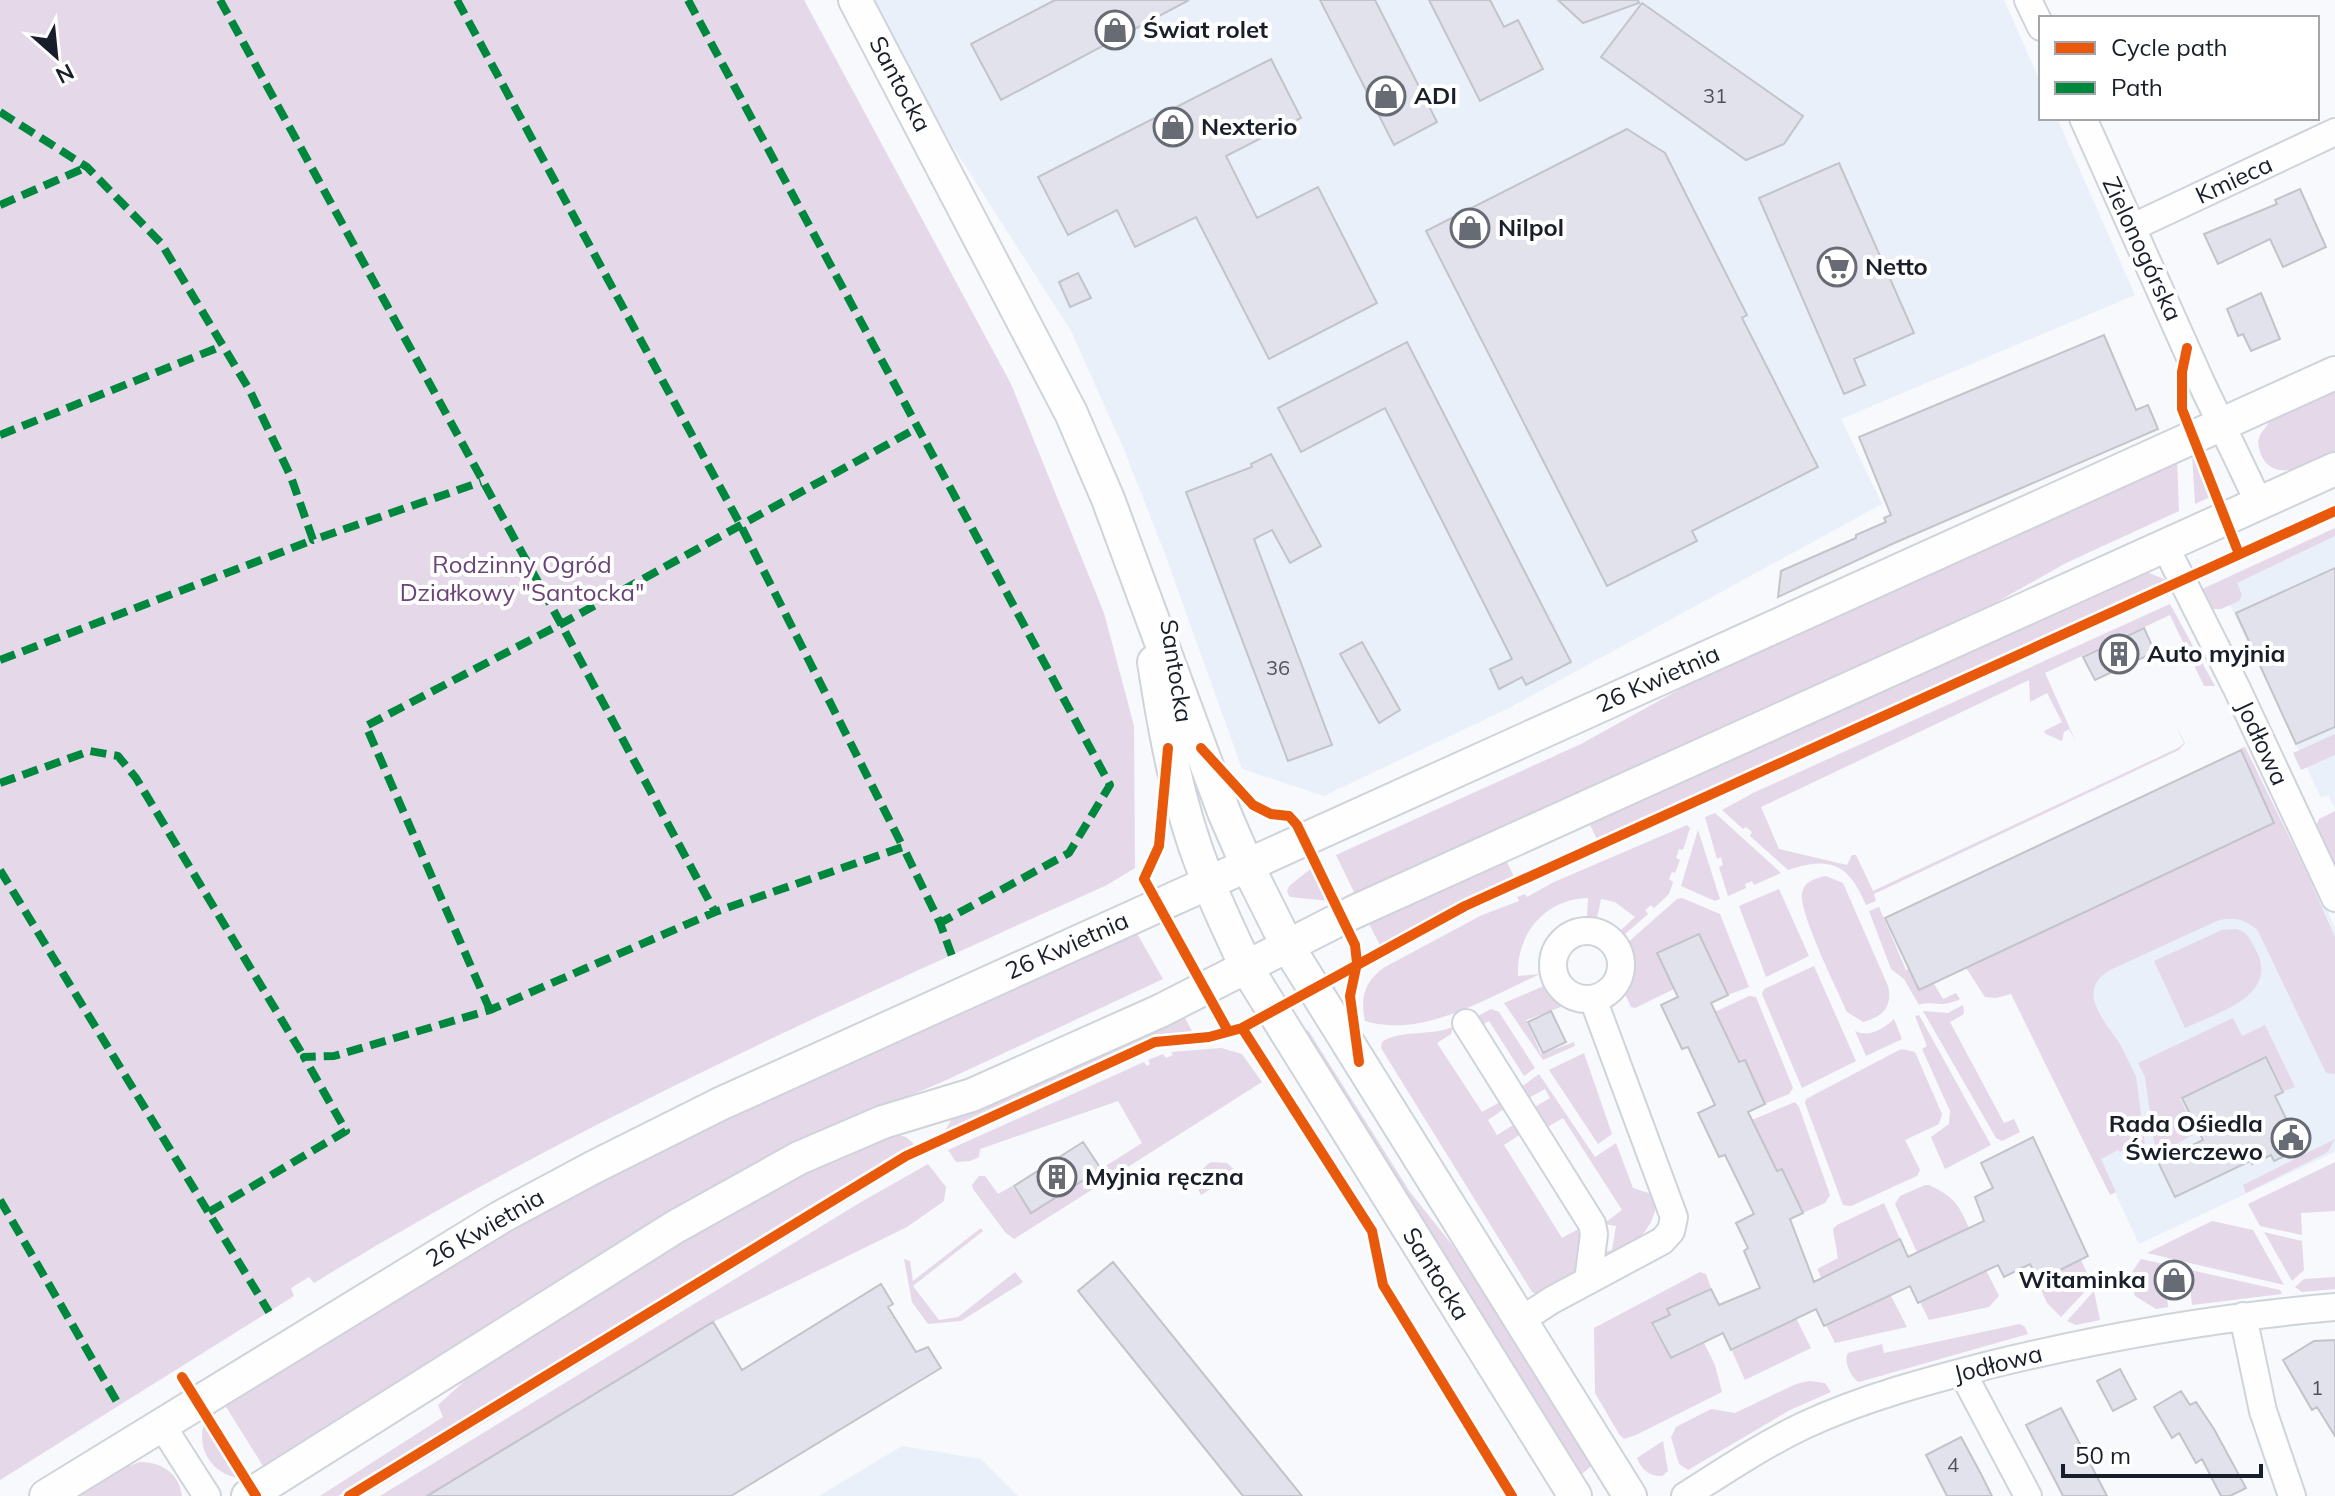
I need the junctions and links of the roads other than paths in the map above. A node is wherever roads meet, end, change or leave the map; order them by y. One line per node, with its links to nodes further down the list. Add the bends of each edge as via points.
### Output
1 (855, 0): 12 (street, Santocka, via 1061,393 1097,471)
2 (2028, 0): 3 (street)
3 (2039, 23)
4 (2084, 120): 6 (street, Zielonogórska)
5 (2335, 132): 6 (street, Kmieca)
6 (2133, 227): 8 (street, Zielonogórska)
7 (2335, 373): 8 (street, 26 Kwietnia)
8 (2221, 424): 10 (street); 13 (street, 26 Kwietnia)
9 (2335, 469): 10 (street)
10 (2259, 503): 11 (street)
11 (2165, 546): 15 (street, Jodłowa); 16 (street)
12 (1145, 603): 13 (street, Santocka); 14 (street, Santocka, via 1168,748)
13 (1247, 865): 14 (street, 26 Kwietnia); 16 (street, Santocka)
14 (1208, 883): 17 (street, Santocka); 25 (street, 26 Kwietnia, via 798,1067 594,1167 461,1241)
15 (2335, 898)
16 (1287, 945): 17 (street); 23 (street, Santocka)
17 (1246, 967): 28 (street, via 979,1091 875,1125 750,1183); 29 (street, Santocka)
18 (1593, 999): 20 (street, via 1674,1217 1662,1241)
19 (1466, 1023): 20 (street, via 1592,1224)
20 (1588, 1281): 23 (street)
21 (2335, 1307): 22 (street, Jodłowa)
22 (2243, 1316): 24 (street, Jodłowa, via 2084,1343); 33 (street, via 2263,1411)
23 (1520, 1321): 30 (street, Santocka)
24 (1966, 1371): 31 (street, Jodłowa, via 1808,1424); 32 (street)
25 (161, 1424): 26 (street, 26 Kwietnia); 27 (street)
26 (46, 1496)
27 (207, 1496)
28 (248, 1496)
29 (1575, 1496)
30 (1630, 1496)
31 (1685, 1496)
32 (2028, 1496)
33 (2292, 1496)

